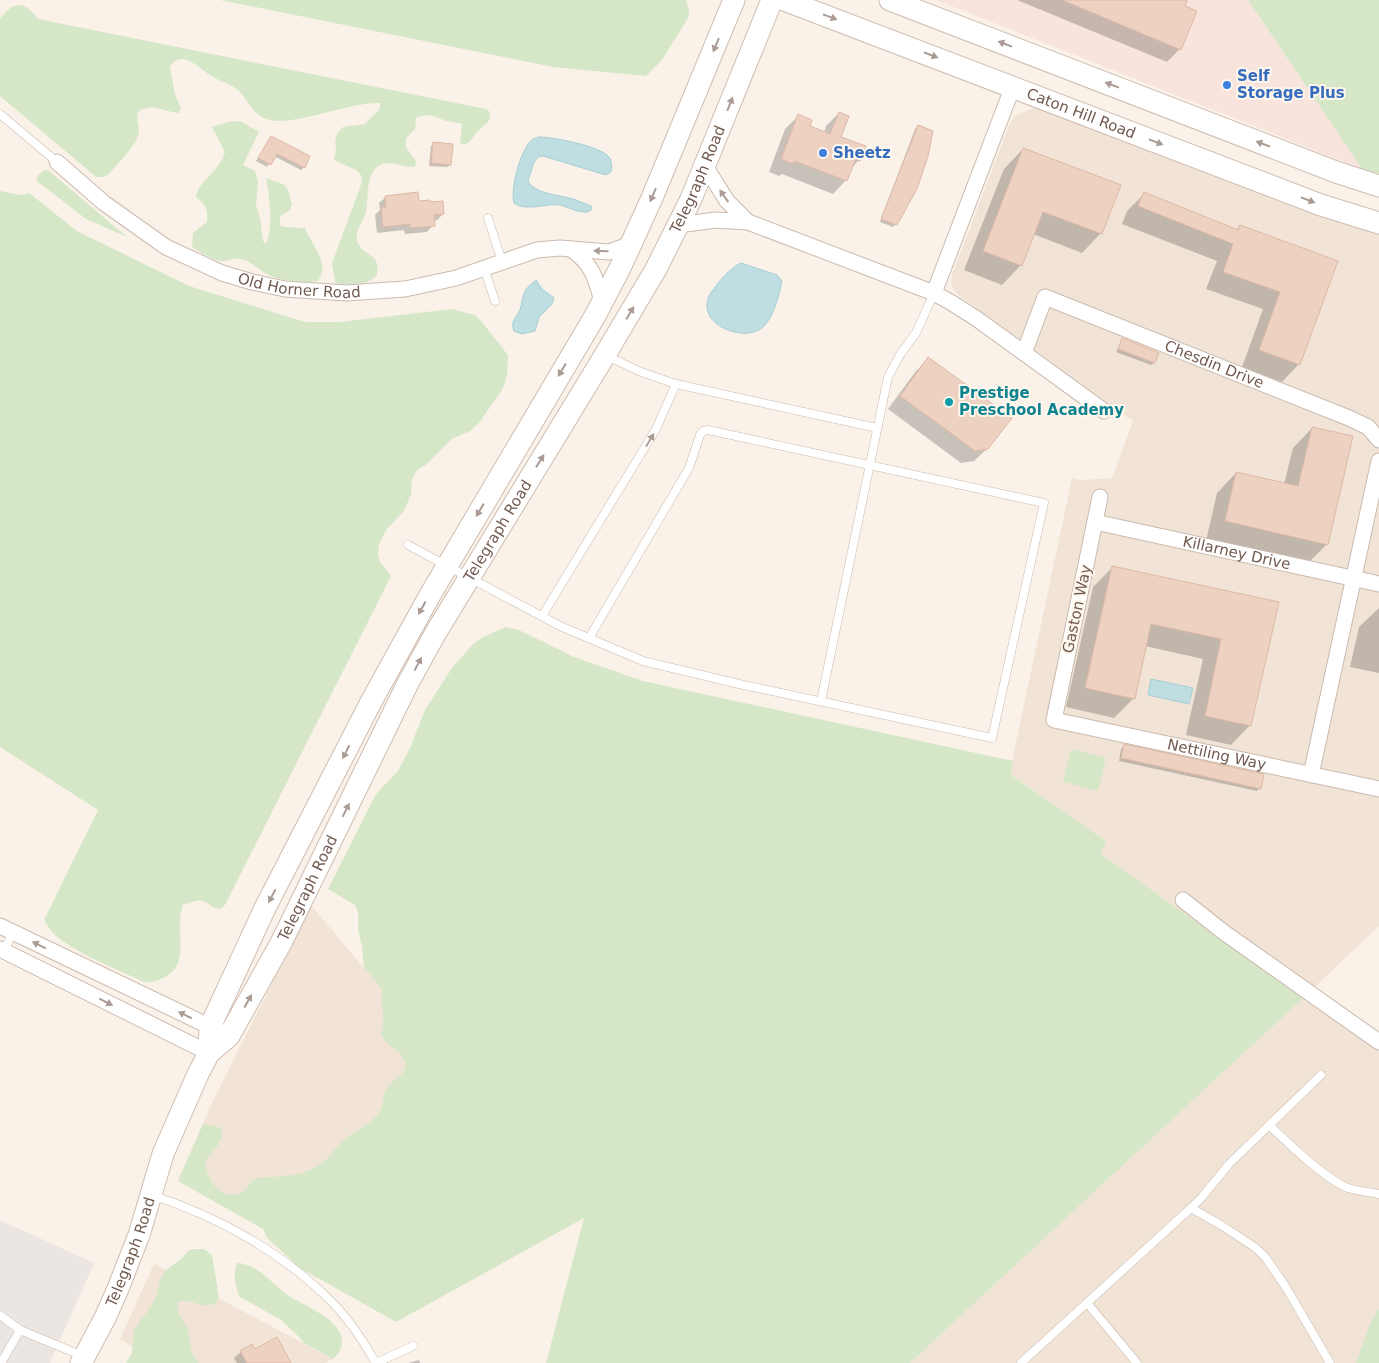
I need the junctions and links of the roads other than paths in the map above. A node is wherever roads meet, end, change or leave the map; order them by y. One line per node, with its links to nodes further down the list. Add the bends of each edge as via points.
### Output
1 (734, 0): 14 (main road, Telegraph Road, one-way to 14)
2 (772, 0): 8 (main road, Telegraph Road, one-way to 2)
3 (784, 0): 5 (main road, Caton Hill Road, one-way to 5)
4 (890, 0): 9 (main road, one-way to 4)
5 (1013, 86): 12 (main road, Caton Hill Road, one-way to 12, via 1322,205); 18 (street)
6 (0, 114): 7 (lane)
7 (57, 162): 17 (street, Old Horner Road, via 104,203 166,247 210,268 252,282 311,292 366,293 420,286)
8 (704, 166): 11 (street, one-way to 8, via 724,198); 13 (main road, Telegraph Road)
9 (1379, 186)
10 (488, 218): 16 (lane)
11 (748, 222): 13 (street, via 716,220); 18 (street)
12 (1379, 223)
13 (678, 225): 23 (main road, Telegraph Road, one-way to 13)
14 (631, 244): 15 (street, Old Horner Road, one-way to 15, via 609,252); 20 (main road, Telegraph Road)
15 (570, 249): 16 (street, Old Horner Road, via 537,250); 20 (street, via 581,256 590,268)
16 (502, 262): 17 (street, Old Horner Road)
17 (484, 268): 19 (lane)
18 (934, 293): 22 (street); 26 (lane, via 916,333 888,377)
19 (495, 301)
20 (602, 302): 21 (main road, Telegraph Road)
21 (580, 342): 23 (main road); 33 (main road, Telegraph Road, one-way to 33)
22 (1024, 353): 25 (street); 27 (street, Chesdin Drive, via 1045,296 1350,418 1368,427)
23 (605, 355): 24 (lane); 34 (main road, Telegraph Road, one-way to 23)
24 (676, 384): 26 (lane); 37 (lane, one-way to 24, via 656,429)
25 (1104, 411)
26 (878, 428): 29 (lane)
27 (1379, 440)
28 (1379, 461): 35 (street)
29 (870, 465): 38 (lane, via 703,431 689,468); 39 (lane); 39 (lane, via 1044,503 992,738)
30 (1100, 497): 31 (street, Gaston Way)
31 (1095, 522): 35 (street, Killarney Drive); 40 (street, Gaston Way)
32 (408, 545): 33 (lane)
33 (447, 566): 34 (lane); 47 (main road, Telegraph Road, one-way to 47, via 372,700 265,908)
34 (468, 577): 37 (lane); 48 (main road, Telegraph Road, one-way to 34, via 281,943 408,683)
35 (1353, 578): 36 (street, Killarney Drive); 41 (street)
36 (1379, 584)
37 (542, 616): 38 (lane)
38 (589, 638): 39 (lane, via 643,661)
39 (821, 701)
40 (1054, 720): 41 (street, Nettiling Way)
41 (1311, 775): 42 (street, Nettiling Way)
42 (1379, 789)
43 (1183, 900): 49 (street)
44 (6, 929): 45 (lane); 46 (street, one-way to 44)
45 (2, 950): 46 (street)
46 (84, 979): 47 (street, one-way to 46); 50 (street, one-way to 50)
47 (210, 1027): 48 (street); 50 (main road, Telegraph Road)
48 (229, 1036): 50 (main road, Telegraph Road)
49 (1379, 1042)
50 (209, 1053): 54 (main road, Telegraph Road, via 166,1146)
51 (1321, 1075): 52 (lane)
52 (1269, 1125): 53 (lane, via 1334,1180 1346,1187); 55 (lane)
53 (1379, 1194)
54 (150, 1195): 59 (lane, via 221,1224 292,1268 334,1305 376,1363); 60 (main road, Telegraph Road, via 139,1235 117,1291)
55 (1191, 1208): 56 (lane); 64 (lane, via 1237,1235 1266,1258)
56 (1087, 1303): 62 (lane); 63 (lane)
57 (0, 1315): 58 (lane)
58 (20, 1330): 60 (lane); 61 (lane)
59 (413, 1346)
60 (83, 1360)
61 (1, 1363)
62 (1021, 1363)
63 (1137, 1363)
64 (1330, 1363)

